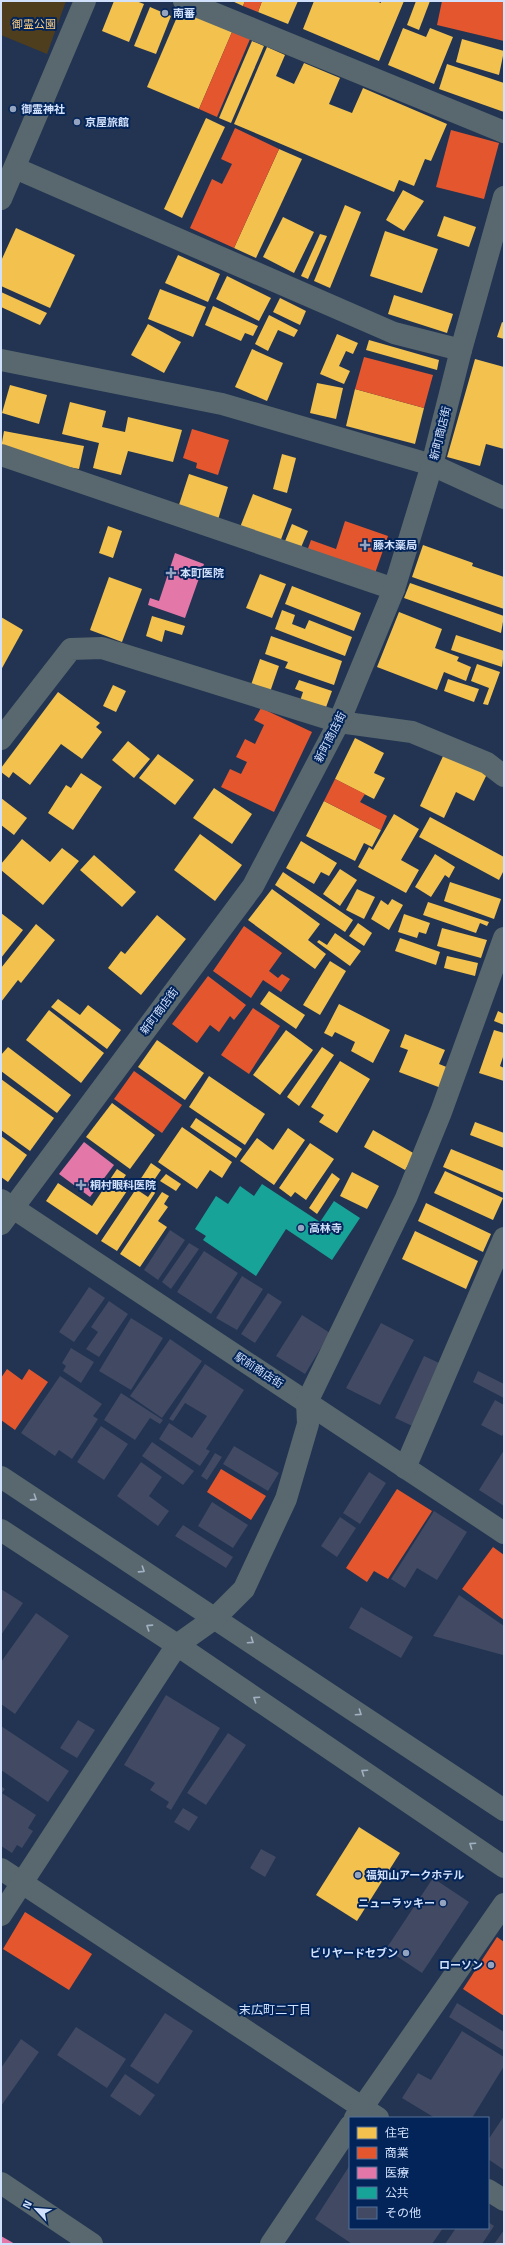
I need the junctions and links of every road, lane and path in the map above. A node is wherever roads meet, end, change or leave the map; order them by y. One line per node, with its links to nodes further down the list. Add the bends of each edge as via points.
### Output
1 (85, 1): 4 (street)
2 (184, 1): 3 (street)
3 (504, 132)
4 (15, 168): 6 (street); 7 (street, via 394,333)
5 (504, 197): 7 (street, 新町商店街)
6 (1, 199)
7 (461, 350): 10 (street, 新町商店街)
8 (1, 360): 10 (street, via 222,404)
9 (1, 455): 12 (street)
10 (432, 465): 11 (street); 12 (street, 新町商店街)
11 (504, 498)
12 (394, 589): 13 (street, 新町商店街)
13 (339, 722): 14 (street, via 102,648 71,649); 15 (street, via 412,732 487,763); 17 (street, 新町商店街, via 253,886)
14 (1, 739)
15 (504, 776)
16 (504, 938): 19 (street, via 441,1112 406,1198)
17 (5, 1210): 19 (street, 駅前商店街)
18 (504, 1238): 20 (street)
19 (307, 1402): 20 (street, 駅前商店街); 24 (street, via 308,1424 286,1499 244,1589)
20 (405, 1468): 23 (street, 駅前商店街)
21 (1, 1477): 24 (street, one-way to 24)
22 (1, 1530): 25 (street, one-way to 22)
23 (504, 1533)
24 (215, 1618): 25 (street); 26 (street, one-way to 26)
25 (177, 1645): 27 (street, one-way to 25); 29 (street)
26 (504, 1810)
27 (504, 1867)
28 (1, 1869): 29 (street)
29 (23, 1883): 31 (street); 32 (street)
30 (504, 1904): 32 (street)
31 (1, 1915)
32 (365, 2115)
33 (349, 2127): 38 (street)
34 (1, 2183): 37 (street)
35 (489, 2191): 36 (street)
36 (504, 2200)
37 (92, 2244)
38 (271, 2244)

